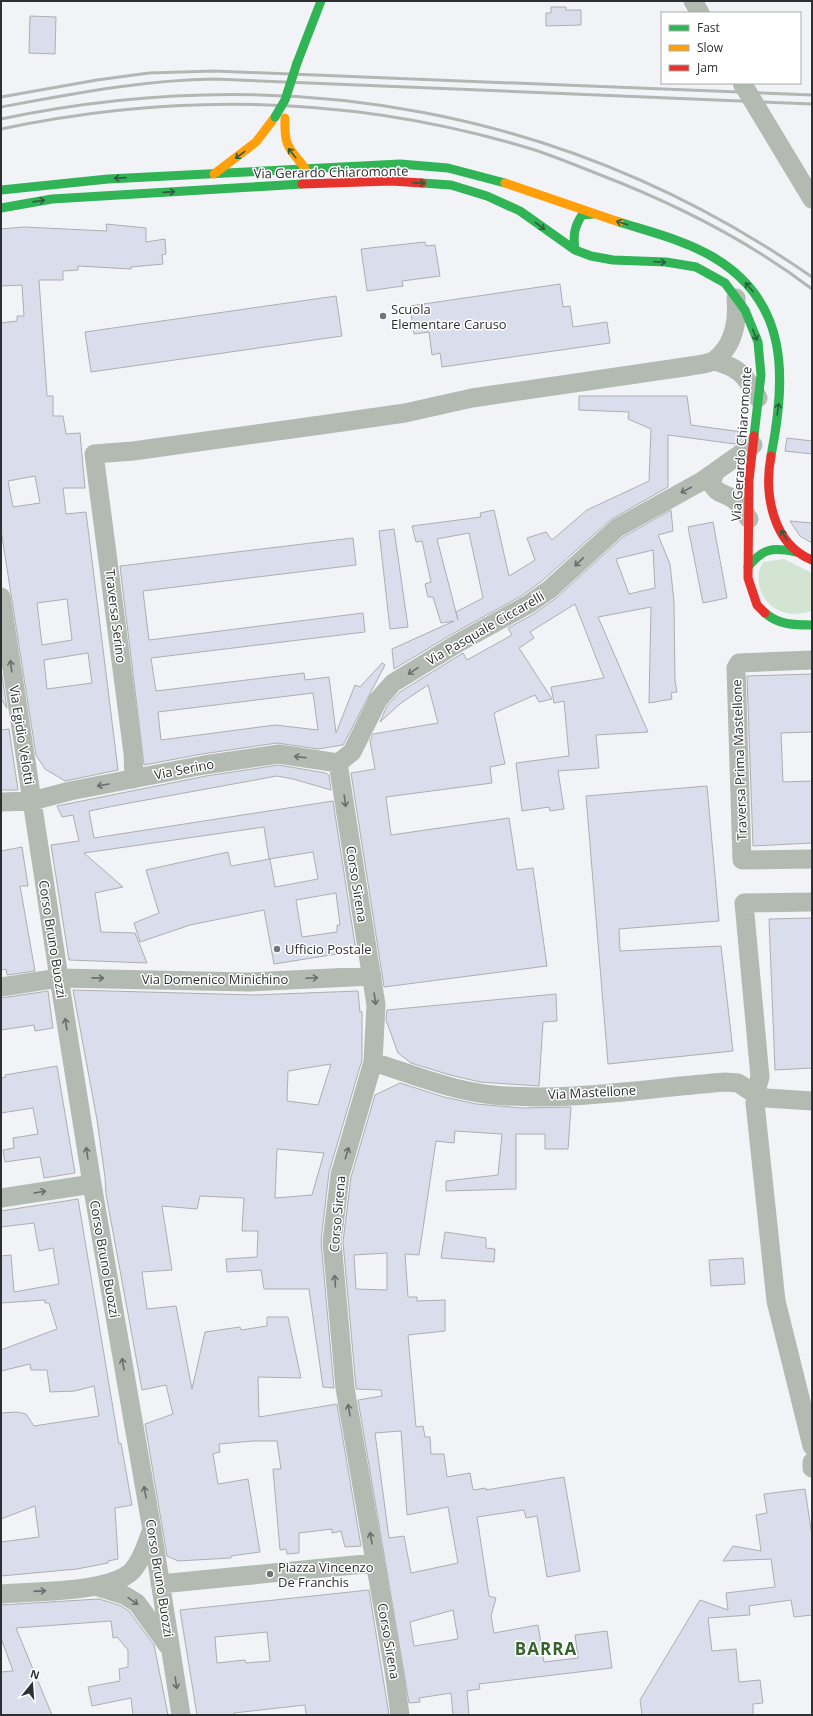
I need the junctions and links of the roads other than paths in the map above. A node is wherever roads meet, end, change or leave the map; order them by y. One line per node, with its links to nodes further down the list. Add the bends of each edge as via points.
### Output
1 (321, 1): 5 (street, bridge)
2 (693, 1): 3 (street)
3 (699, 12)
4 (743, 84): 12 (street, bridge)
5 (285, 100): 7 (street, one-way to 5, via 281,140); 9 (street, one-way to 9, bridge, via 265,138)
6 (269, 160): 8 (street)
7 (304, 168): 8 (street, Via Gerardo Chiaromonte); 14 (street, Via Gerardo Chiaromonte, via 426,165 459,170 502,182)
8 (269, 170): 9 (street, Via Gerardo Chiaromonte); 10 (street)
9 (214, 174): 11 (street, Via Gerardo Chiaromonte, one-way to 11, via 40,184)
10 (268, 185): 13 (street, Via Gerardo Chiaromonte, one-way to 10, via 52,199); 15 (street, Via Gerardo Chiaromonte, one-way to 15, via 390,181 451,186 487,196 520,211)
11 (1, 190)
12 (812, 199)
13 (1, 208)
14 (593, 214): 15 (street, via 582,215 576,223 573,230); 22 (street, Via Gerardo Chiaromonte, one-way to 14, via 774,517 769,500 768,483 781,364 770,317 750,287 726,265 699,250)
15 (575, 250): 16 (street, Via Gerardo Chiaromonte, one-way to 16, via 613,260 666,262 696,267 725,283)
16 (736, 298): 17 (street, via 737,321 733,333 729,343); 18 (street, Via Gerardo Chiaromonte, one-way to 18, via 745,310 758,342 761,374)
17 (714, 361): 18 (street, via 728,364 738,370 749,380); 29 (street, Traversa Serino, via 472,398 405,413 133,451 94,454 132,738)
18 (758, 398): 19 (street, Via Gerardo Chiaromonte)
19 (753, 445): 20 (street, Via Pasquale Ciccarelli); 21 (street, Via Gerardo Chiaromonte, via 749,480)
20 (715, 473): 21 (street, via 711,482 714,490 733,499); 28 (street, Via Pasquale Ciccarelli, one-way to 28, via 617,528 550,589 529,604 458,642 393,683 378,700 352,752)
21 (749, 519): 24 (street, Via Gerardo Chiaromonte)
22 (796, 552): 23 (street, Via Gerardo Chiaromonte); 24 (street, via 776,548 764,551 754,558)
23 (812, 560)
24 (748, 567): 26 (street, Via Gerardo Chiaromonte, via 748,578 757,605 772,619 790,625)
25 (1, 597): 31 (street, Via Egidio Velotti, one-way to 25)
26 (811, 626)
27 (812, 660): 32 (street, Traversa Prima Mastellone, via 739,663 736,666 742,860)
28 (338, 763): 29 (street, Via Serino, one-way to 29, via 279,754); 34 (street, Corso Sirena, one-way to 34)
29 (134, 779): 31 (street, Via Serino, one-way to 31, via 70,791)
30 (1, 802): 31 (street, Via Serino)
31 (32, 802): 35 (street, Corso Bruno Buozzi)
32 (812, 860)
33 (812, 902): 38 (street, via 744,903 760,1077)
34 (372, 976): 35 (street, Via Domenico Minichino, one-way to 34, via 249,982); 37 (street, Corso Sirena, one-way to 37, via 376,1005)
35 (59, 978): 36 (street, Via Domenico Minichino); 40 (street, Corso Bruno Buozzi, one-way to 35)
36 (1, 987)
37 (373, 1062): 38 (street, Via Mastellone, via 468,1091 493,1095 616,1093 725,1082 738,1083); 46 (street, Corso Sirena, one-way to 37, via 345,1388 332,1242 340,1175)
38 (755, 1094): 39 (street, Via Mastellone, via 777,1100); 42 (street, via 776,1301)
39 (812, 1101)
40 (92, 1184): 41 (street, one-way to 40); 45 (street, Corso Bruno Buozzi, one-way to 40)
41 (1, 1198)
42 (812, 1446)
43 (812, 1462): 44 (street)
44 (812, 1468)
45 (152, 1530): 47 (street, Corso Bruno Buozzi); 48 (street, via 143,1554 132,1571 115,1582)
46 (375, 1563): 47 (street); 52 (street, Corso Sirena)
47 (160, 1584): 50 (street, Corso Bruno Buozzi)
48 (98, 1587): 49 (street, one-way to 48); 50 (street, one-way to 50, via 137,1602)
49 (1, 1594)
50 (172, 1650): 51 (street, Corso Bruno Buozzi, one-way to 51)
51 (181, 1715)
52 (400, 1715)

